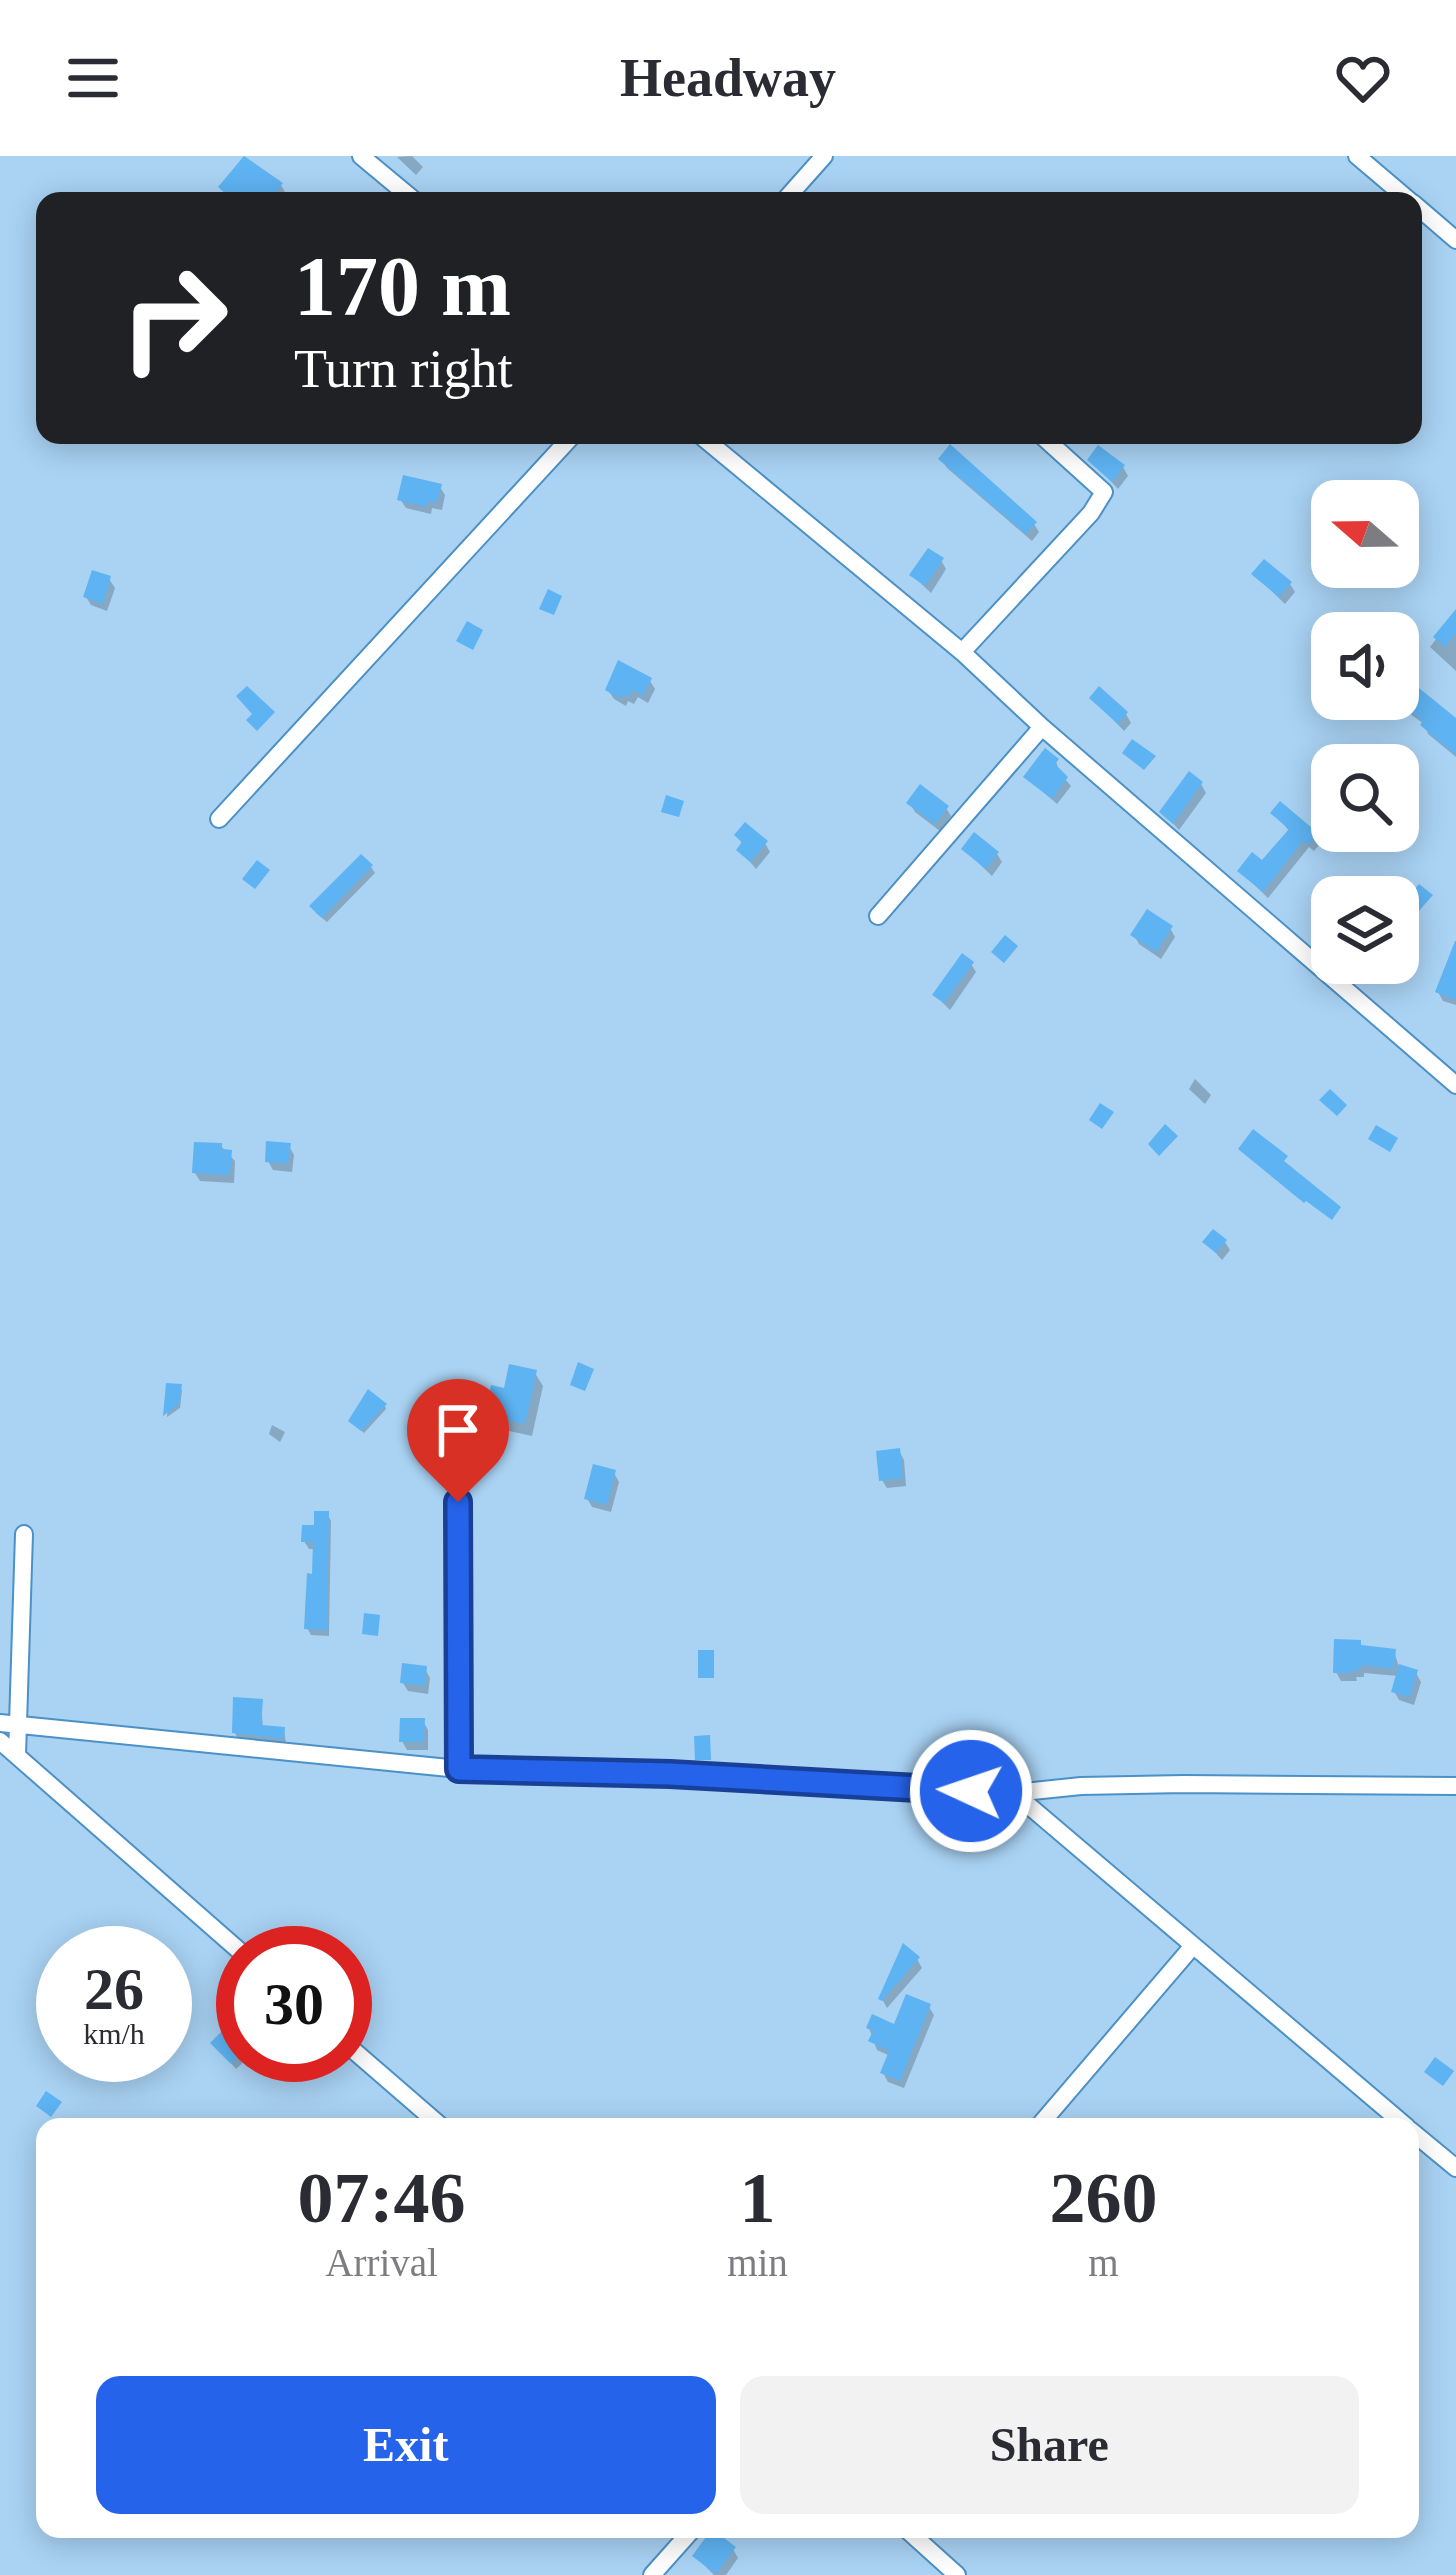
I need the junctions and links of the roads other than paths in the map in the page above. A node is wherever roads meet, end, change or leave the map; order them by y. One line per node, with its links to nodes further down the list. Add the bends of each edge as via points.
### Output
1 (361, 156): 4 (street)
2 (824, 156): 5 (street)
3 (1357, 156): 6 (street)
4 (405, 192)
5 (792, 192)
6 (1400, 192)
7 (1422, 211): 8 (street)
8 (1456, 240)
9 (565, 444): 14 (street)
10 (711, 444): 12 (street)
11 (1051, 444): 12 (street, via 1104,492)
12 (962, 652): 13 (street)
13 (1042, 727): 15 (street); 16 (street)
14 (219, 819)
15 (878, 916)
16 (1456, 1085)
17 (458, 1502): 20 (street)
18 (24, 1534): 19 (street)
19 (4, 1727): 20 (street); 23 (street, via 17,1755)
20 (459, 1769): 22 (street)
21 (1456, 1786): 22 (street, via 1184,1784)
22 (1014, 1793): 24 (street)
23 (216, 1930)
24 (1192, 1947): 27 (street); 28 (street)
25 (372, 2067): 26 (street)
26 (431, 2118)
27 (1046, 2118)
28 (1396, 2118)
29 (1419, 2137): 30 (street)
30 (1456, 2168)
31 (685, 2538): 33 (street)
32 (916, 2538): 34 (street)
33 (652, 2575)
34 (957, 2575)

